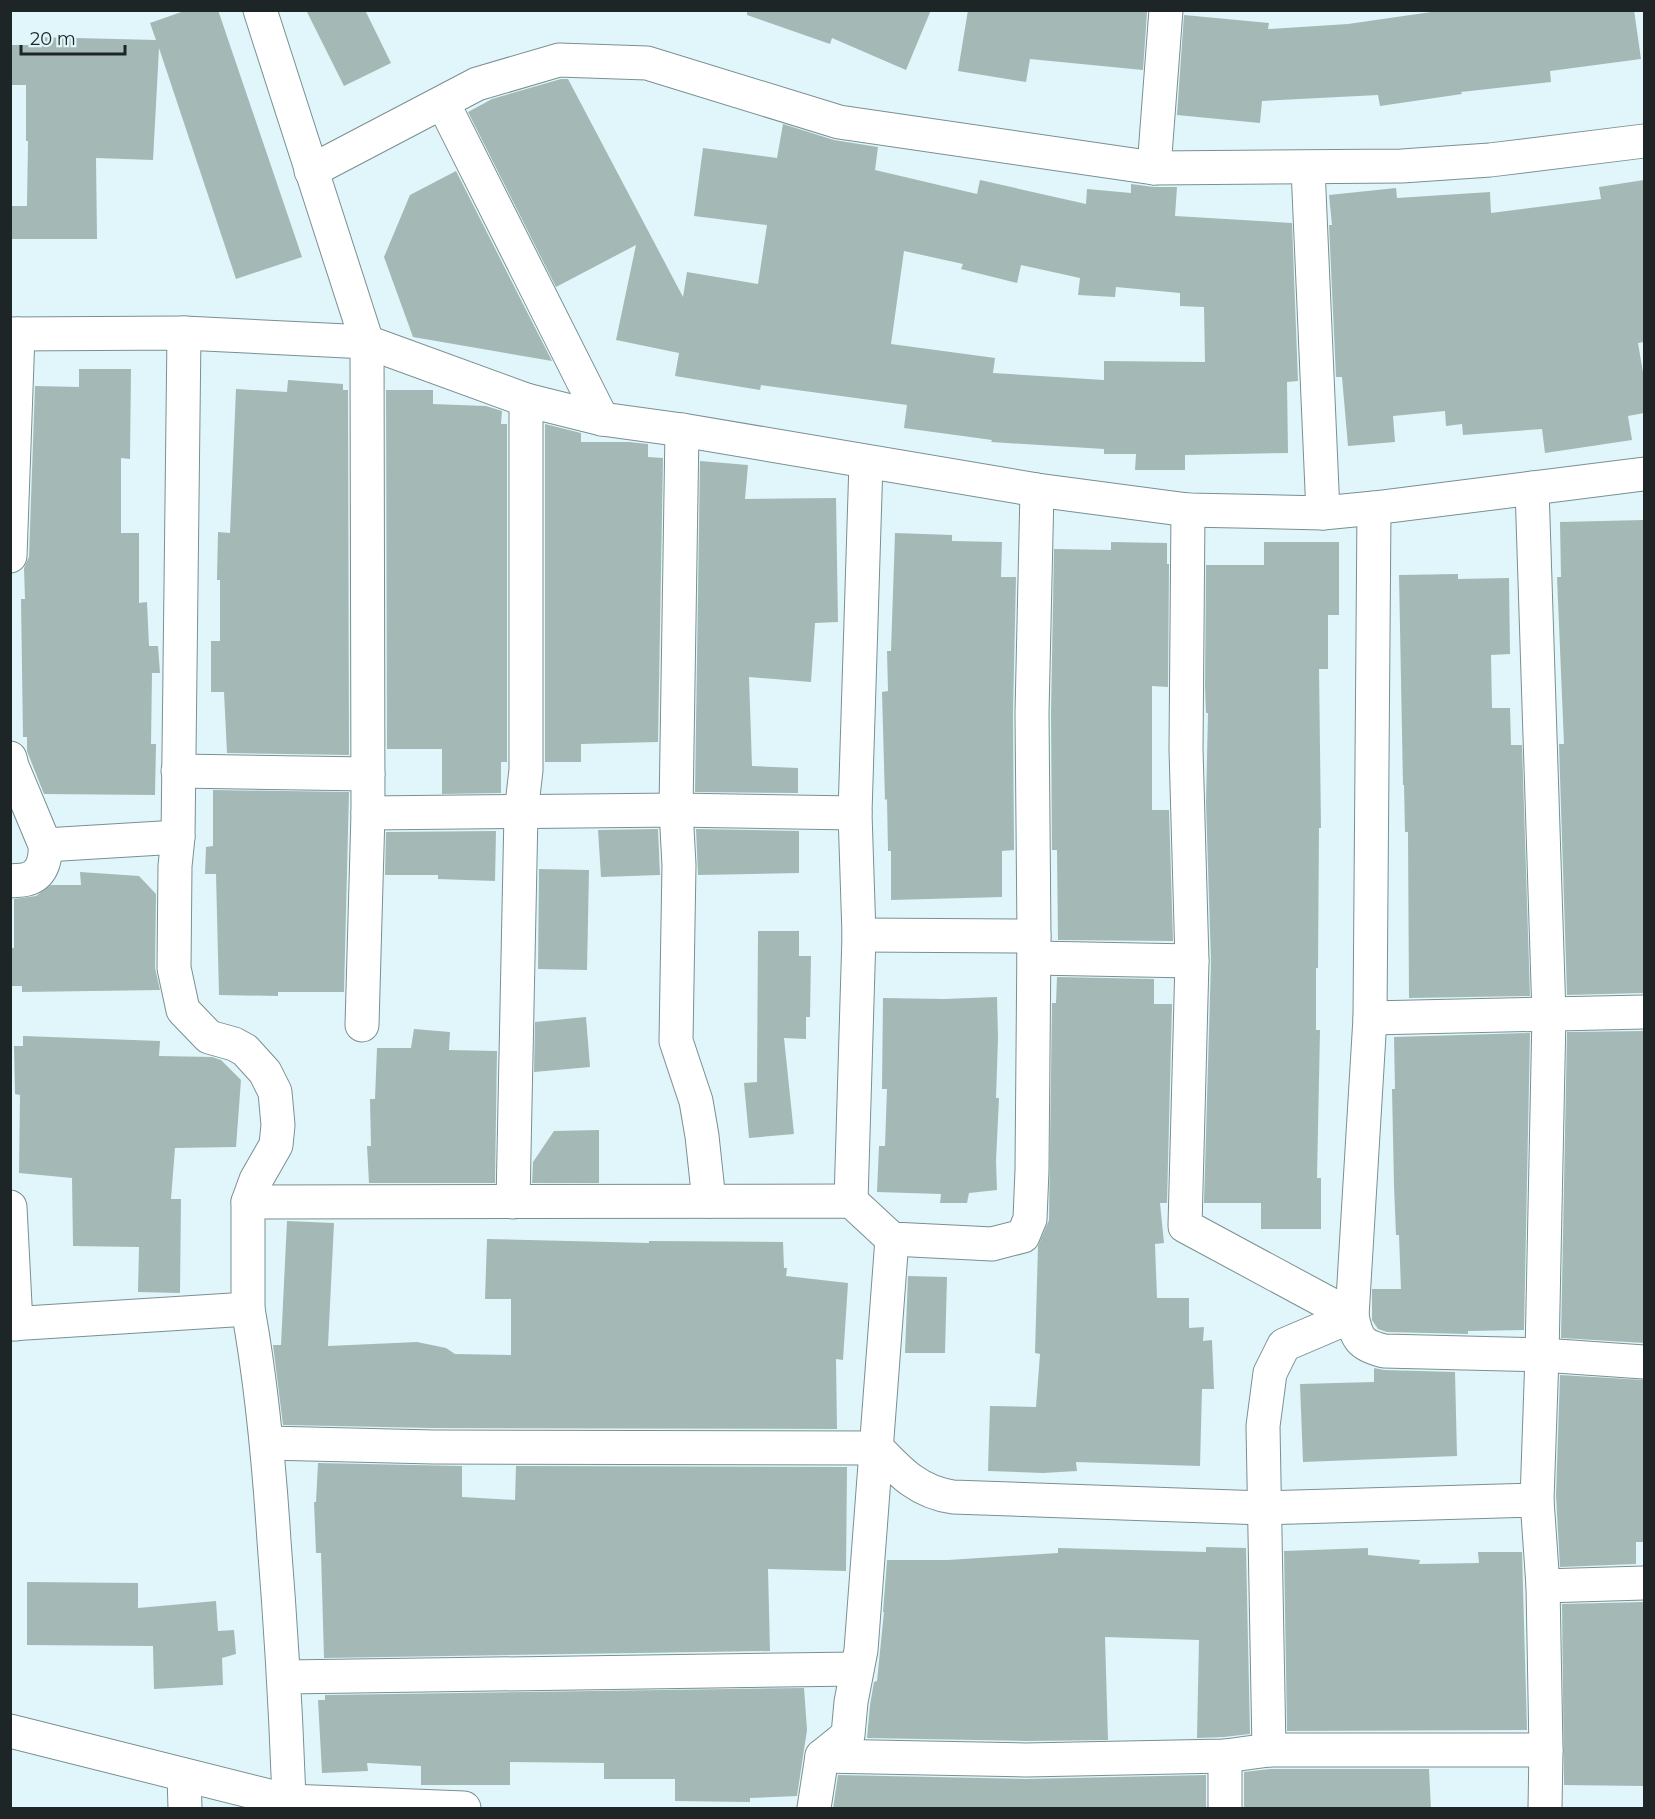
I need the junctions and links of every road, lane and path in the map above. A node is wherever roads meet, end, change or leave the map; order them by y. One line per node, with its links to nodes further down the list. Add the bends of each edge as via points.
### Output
1 (260, 10): 7 (street)
2 (1166, 10): 5 (street)
3 (443, 103): 5 (street, via 477,84 559,60 647,63 839,122); 7 (street); 12 (street)
4 (1644, 141): 6 (street, via 1490,160)
5 (1154, 168): 6 (street)
6 (1308, 168): 20 (street)
7 (311, 171): 10 (street)
8 (184, 333): 9 (street); 10 (street); 23 (street)
9 (14, 334): 21 (street)
10 (367, 342): 11 (street); 24 (street)
11 (526, 400): 12 (street); 27 (street, via 526,770)
12 (602, 419): 13 (street)
13 (682, 430): 14 (street); 25 (street)
14 (866, 462): 17 (street); 28 (street)
15 (1644, 474): 16 (street)
16 (1532, 488): 18 (street); 36 (street)
17 (1037, 490): 19 (street); 33 (street, via 1032,713)
18 (1374, 508): 20 (street); 37 (street)
19 (1188, 510): 20 (street); 34 (street, via 1186,748)
20 (1323, 513)
21 (10, 556)
22 (10, 758): 30 (street)
23 (178, 771): 24 (street); 29 (street)
24 (368, 774): 26 (street)
25 (676, 810): 27 (street); 28 (street); 39 (street, via 676,1041 696,1101)
26 (368, 813): 27 (street); 38 (street)
27 (521, 813): 42 (street)
28 (855, 813): 32 (street)
29 (178, 837): 30 (street); 41 (street, via 174,968 183,1010 209,1037 245,1050 266,1072 275,1092 276,1144)
30 (45, 845): 31 (street, via 42,867 31,878)
31 (10, 881)
32 (859, 935): 33 (street); 40 (street)
33 (1034, 947): 34 (street); 44 (street, via 1030,1219 1023,1236 992,1244)
34 (1192, 962): 46 (street, via 1185,1226)
35 (1644, 1012): 36 (street)
36 (1549, 1015): 37 (street); 48 (street)
37 (1370, 1018): 46 (street)
38 (362, 1025)
39 (709, 1201): 40 (street); 42 (street)
40 (851, 1201): 44 (street)
41 (248, 1202): 42 (street); 45 (street)
42 (513, 1202)
43 (10, 1207): 47 (street)
44 (892, 1239): 51 (street)
45 (248, 1309): 47 (street); 50 (street)
46 (1352, 1316): 48 (street, via 1356,1335 1367,1347 1384,1351); 53 (street, via 1284,1345 1270,1373 1263,1426)
47 (13, 1324)
48 (1542, 1355): 49 (street); 52 (street)
49 (1644, 1362)
50 (267, 1443): 51 (street); 57 (street)
51 (877, 1448): 53 (street, via 918,1486 952,1497); 56 (street)
52 (1537, 1500): 53 (street); 55 (street)
53 (1264, 1508): 59 (street)
54 (1644, 1583): 55 (street)
55 (1543, 1586): 60 (street)
56 (857, 1669): 57 (street); 61 (street, via 848,1735)
57 (285, 1677): 64 (street)
58 (10, 1731): 63 (street)
59 (1269, 1750): 60 (street); 62 (street)
60 (1546, 1750): 69 (street)
61 (822, 1756): 62 (street, via 1026,1760); 67 (street)
62 (1225, 1756): 68 (street)
63 (184, 1775): 64 (street); 65 (street)
64 (290, 1801): 66 (street)
65 (185, 1809)
66 (464, 1809)
67 (814, 1809)
68 (1225, 1809)
69 (1545, 1809)

